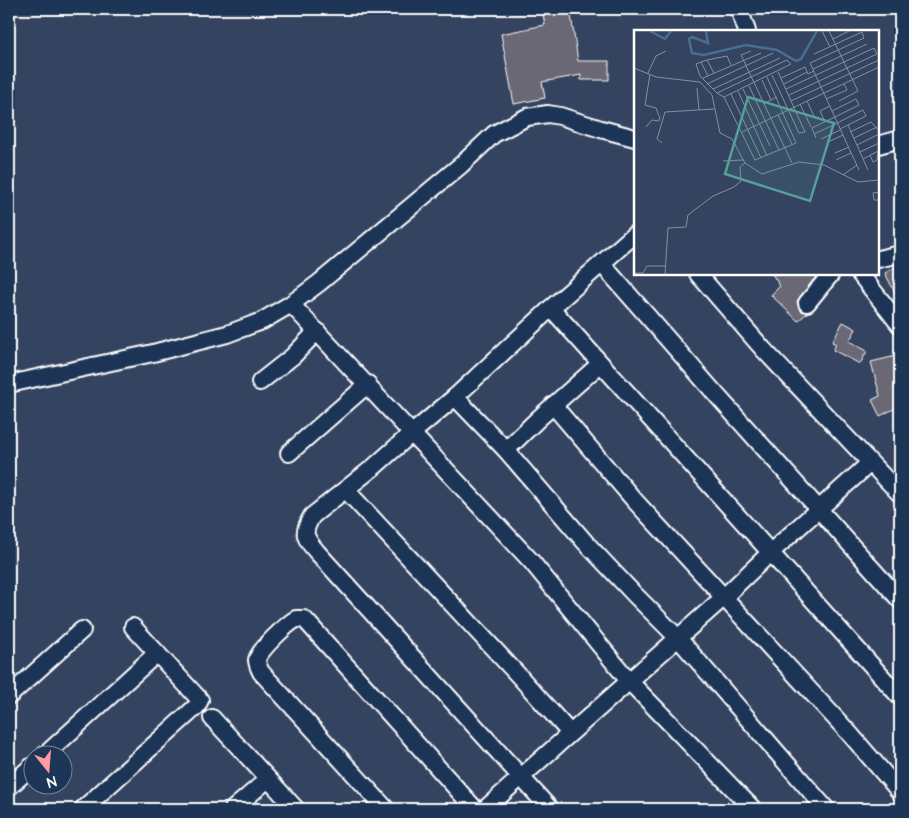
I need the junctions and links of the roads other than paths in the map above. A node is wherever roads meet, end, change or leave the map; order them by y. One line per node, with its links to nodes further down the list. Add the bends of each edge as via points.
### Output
1 (740, 9): 2 (street)
2 (747, 30)
3 (634, 138): 14 (street, via 560,116 537,115 517,121 494,134 461,165)
4 (900, 139): 5 (street)
5 (879, 146)
6 (634, 235): 9 (street)
7 (900, 254): 8 (street)
8 (879, 259)
9 (602, 264): 15 (street); 30 (street)
10 (699, 275): 27 (street)
11 (830, 275): 13 (street)
12 (861, 275): 16 (street)
13 (808, 303)
14 (291, 304): 17 (street); 20 (street, via 262,321 227,334)
15 (551, 308): 18 (street); 22 (street)
16 (900, 325)
17 (317, 332): 19 (street); 21 (street)
18 (600, 364): 23 (street); 31 (street)
19 (260, 382)
20 (9, 384)
21 (368, 384): 24 (street); 26 (street)
22 (455, 397): 24 (street); 25 (street)
23 (553, 405): 25 (street); 32 (street)
24 (411, 434): 28 (street); 38 (street, via 530,561)
25 (506, 450): 36 (street, via 585,542)
26 (289, 453)
27 (870, 463): 29 (street); 30 (street)
28 (346, 490): 42 (street); 45 (street, via 312,516 305,532 308,541)
29 (900, 494)
30 (818, 509): 31 (street); 33 (street)
31 (771, 552): 32 (street); 40 (street)
32 (724, 598): 36 (street); 48 (street)
33 (900, 600)
34 (133, 627): 37 (street)
35 (82, 630): 39 (street)
36 (678, 638): 38 (street); 57 (street)
37 (157, 653): 43 (street); 50 (street, via 200,700)
38 (629, 680): 42 (street); 49 (street)
39 (9, 696)
40 (900, 697)
41 (212, 718): 46 (street)
42 (570, 733): 45 (street)
43 (55, 746)
44 (22, 775): 47 (street)
45 (520, 777): 55 (street); 56 (street)
46 (268, 779): 51 (street); 52 (street)
47 (9, 787)
48 (900, 792)
49 (744, 806)
50 (89, 807)
51 (234, 809)
52 (296, 809)
53 (386, 809): 54 (street, via 258,666 260,652 296,619 307,622)
54 (475, 809)
55 (485, 809)
56 (550, 809)
57 (826, 809)

